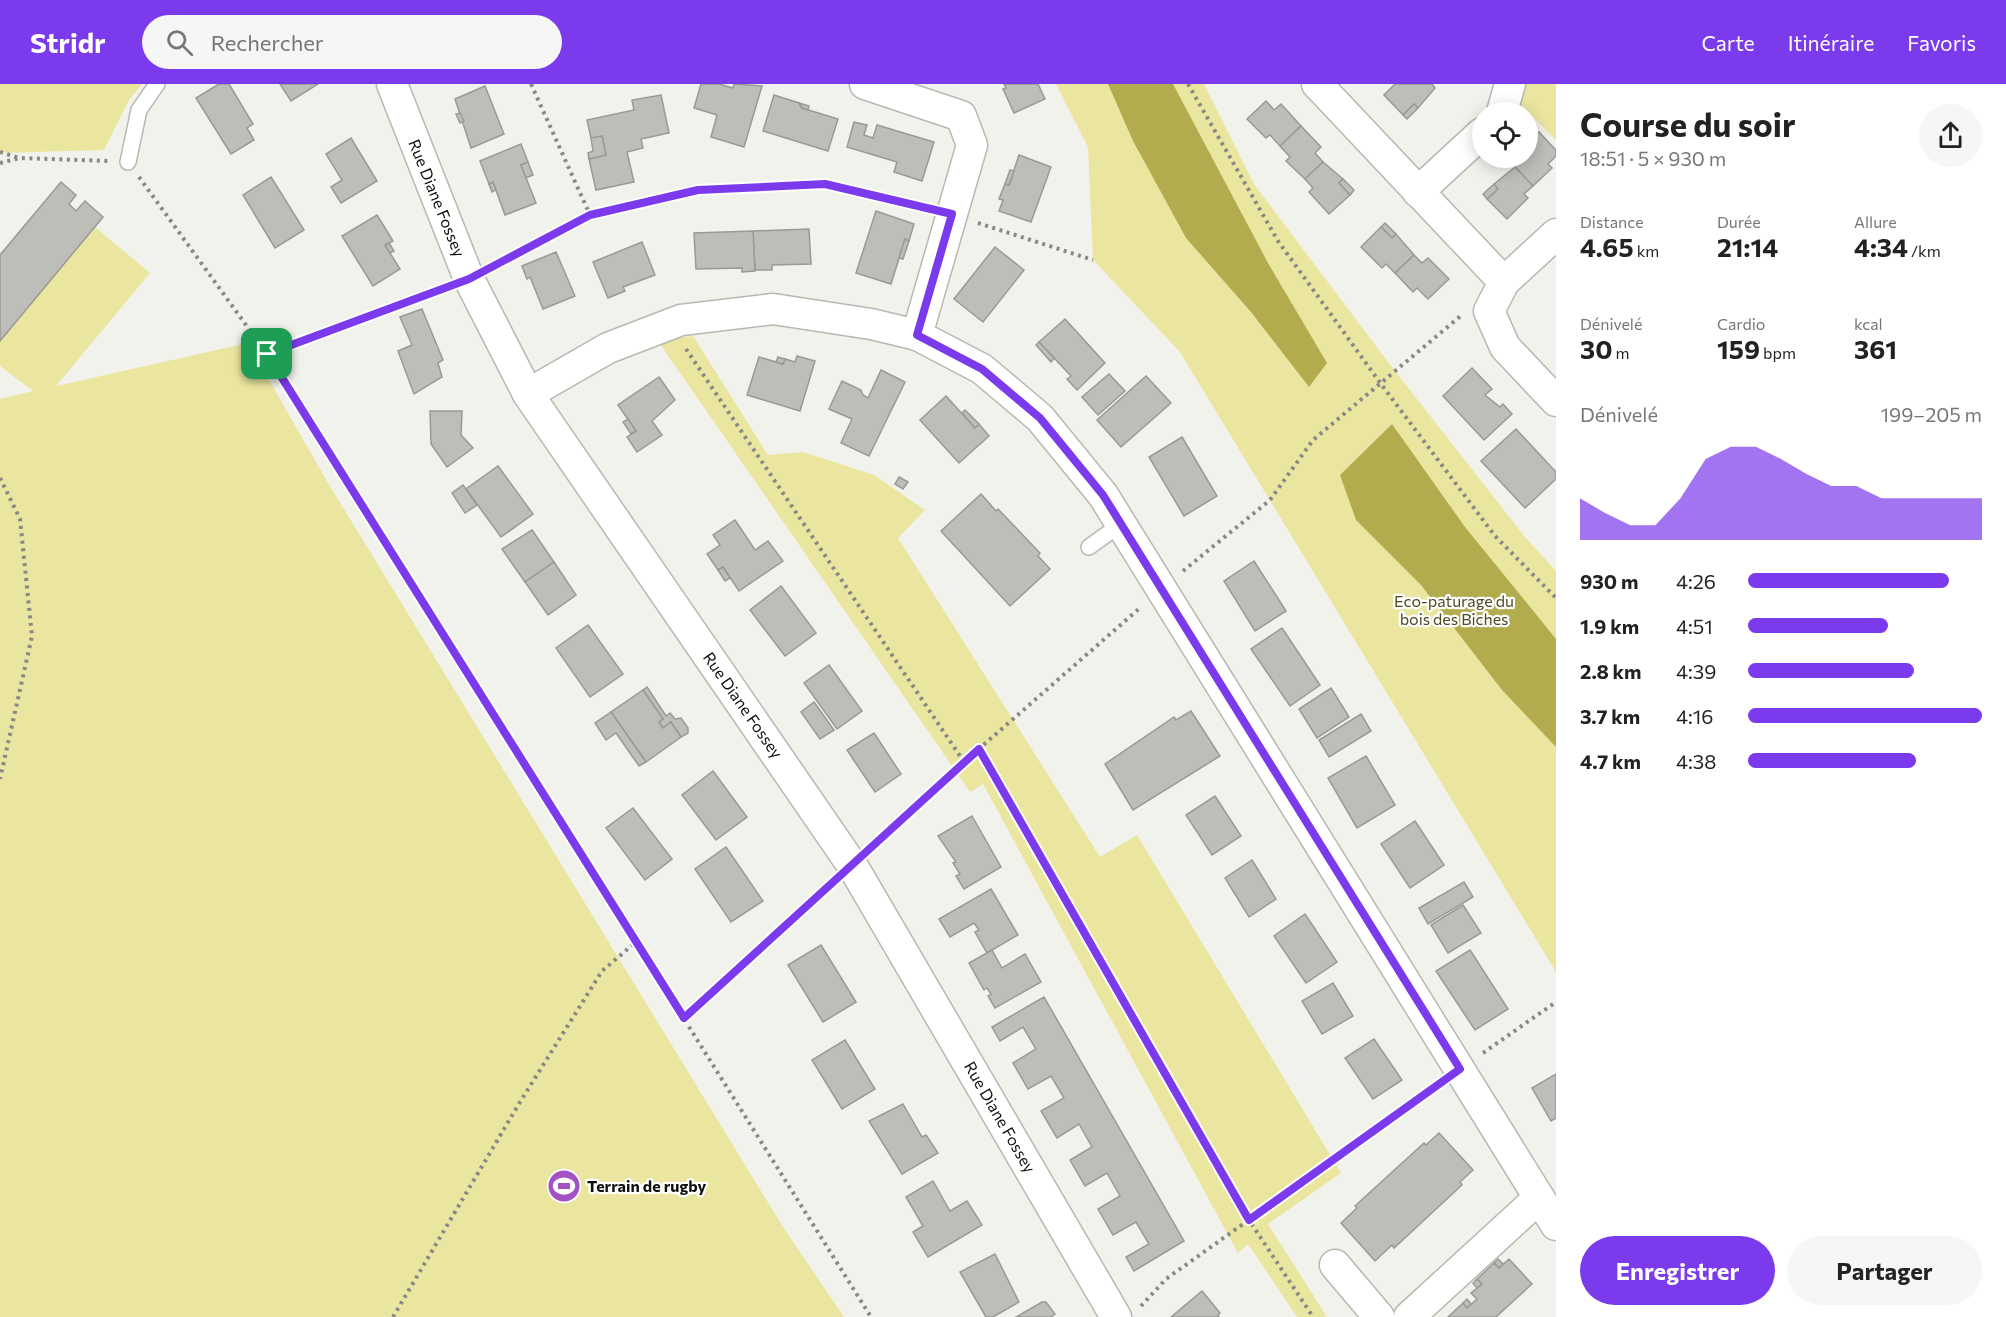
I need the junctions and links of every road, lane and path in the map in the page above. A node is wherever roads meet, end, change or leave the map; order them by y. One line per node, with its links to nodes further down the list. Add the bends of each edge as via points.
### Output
1 (157, 84): 12 (lane, via 139,110)
2 (531, 84): 16 (path)
3 (865, 84): 15 (street, via 961,116 972,145)
4 (1188, 84): 25 (path, via 1278,241)
5 (1317, 84): 14 (street)
6 (1510, 84): 8 (street)
7 (400, 87): 19 (street, Rue Diane Fossey)
8 (1505, 102)
9 (1472, 142): 14 (street)
10 (0, 152): 11 (path)
11 (20, 158): 12 (path); 13 (path)
12 (128, 162): 24 (path)
13 (0, 163)
14 (1418, 192): 20 (street)
15 (952, 214): 16 (path, via 825,184 698,190); 18 (path); 23 (street)
16 (590, 215): 19 (path)
17 (1556, 234): 20 (street)
18 (1093, 260)
19 (469, 279): 24 (path); 26 (street, Rue Diane Fossey)
20 (1504, 282): 21 (street)
21 (1489, 311): 25 (path, via 1474,310 1457,317); 27 (street, via 1505,347)
22 (669, 323): 23 (street, via 773,309); 26 (street, via 608,348); 34 (path)
23 (917, 335): 29 (street, via 982,369 1040,418 1103,495)
24 (267, 354): 37 (path)
25 (1381, 384): 31 (path, via 1313,440 1270,500); 32 (path, via 1495,536)
26 (528, 394): 36 (street, Rue Diane Fossey)
27 (1556, 401)
28 (0, 478): 35 (path, via 20,519 32,636)
29 (1121, 524): 30 (lane); 31 (street)
30 (1089, 547)
31 (1161, 589): 33 (path); 40 (street)
32 (1556, 598)
33 (979, 749): 34 (path); 42 (path)
34 (964, 762): 36 (path)
35 (0, 779)
36 (852, 865): 39 (path); 45 (street, Rue Diane Fossey)
37 (636, 942): 39 (path); 46 (path, via 602,971)
38 (1556, 1002): 40 (path)
39 (684, 1018): 47 (path)
40 (1460, 1069): 41 (street); 42 (path)
41 (1539, 1198): 43 (street); 50 (street)
42 (1249, 1220): 45 (path); 48 (path)
43 (1556, 1225)
44 (1335, 1265): 49 (street)
45 (1127, 1313)
46 (393, 1317)
47 (871, 1317)
48 (1313, 1317)
49 (1379, 1317)
50 (1409, 1317)

